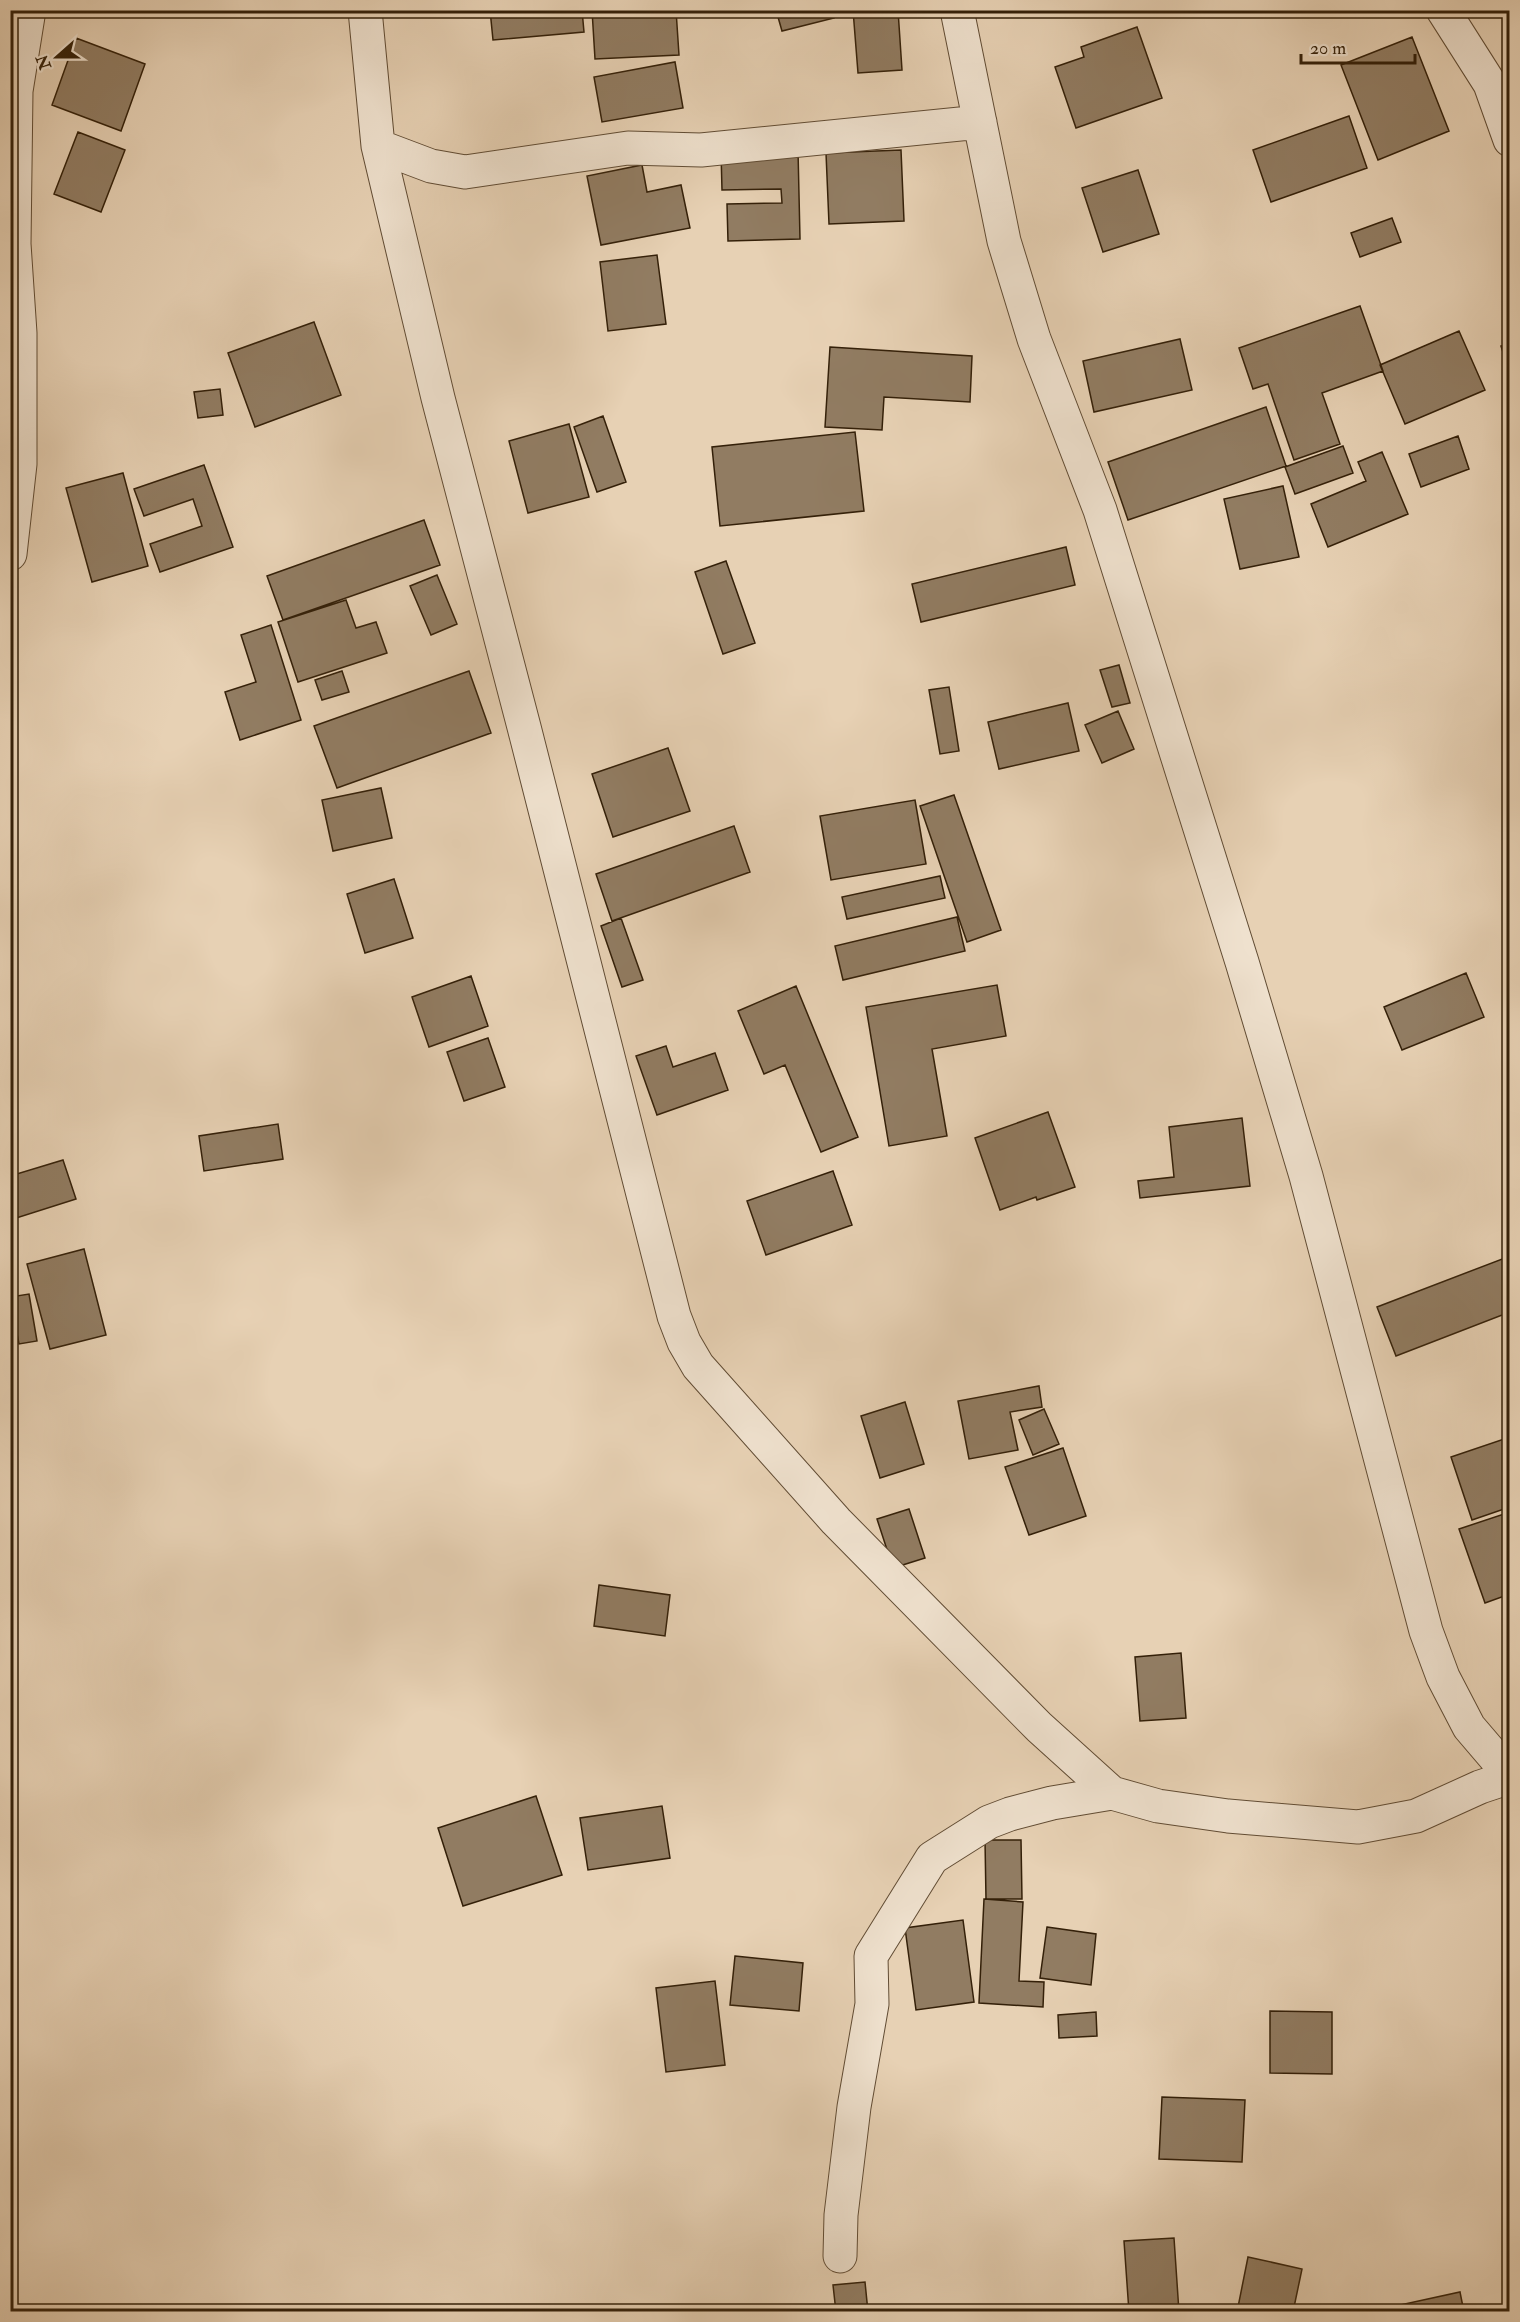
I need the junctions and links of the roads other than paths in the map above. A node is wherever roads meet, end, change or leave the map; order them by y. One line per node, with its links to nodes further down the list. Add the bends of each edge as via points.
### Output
1 (29, 10): 8 (street, via 16,91 14,244 20,333 21,464)
2 (365, 10): 7 (street)
3 (957, 10): 5 (street)
4 (1443, 10): 6 (street, via 1490,84)
5 (980, 122): 7 (street, via 701,150 628,148 465,172 431,166); 9 (street, via 1004,241 1034,339 1100,510 1303,1165 1426,1631 1468,1727)
6 (1509, 140)
7 (378, 146): 10 (street, via 438,398 674,1316 684,1342 698,1366 836,1521 1039,1726)
8 (10, 554)
9 (1509, 1776): 10 (street, via 1416,1816 1358,1827 1170,1808)
10 (1112, 1793): 11 (street, via 1010,1814 988,1822 932,1858 872,1956 872,2004 854,2107)
11 (840, 2256)

